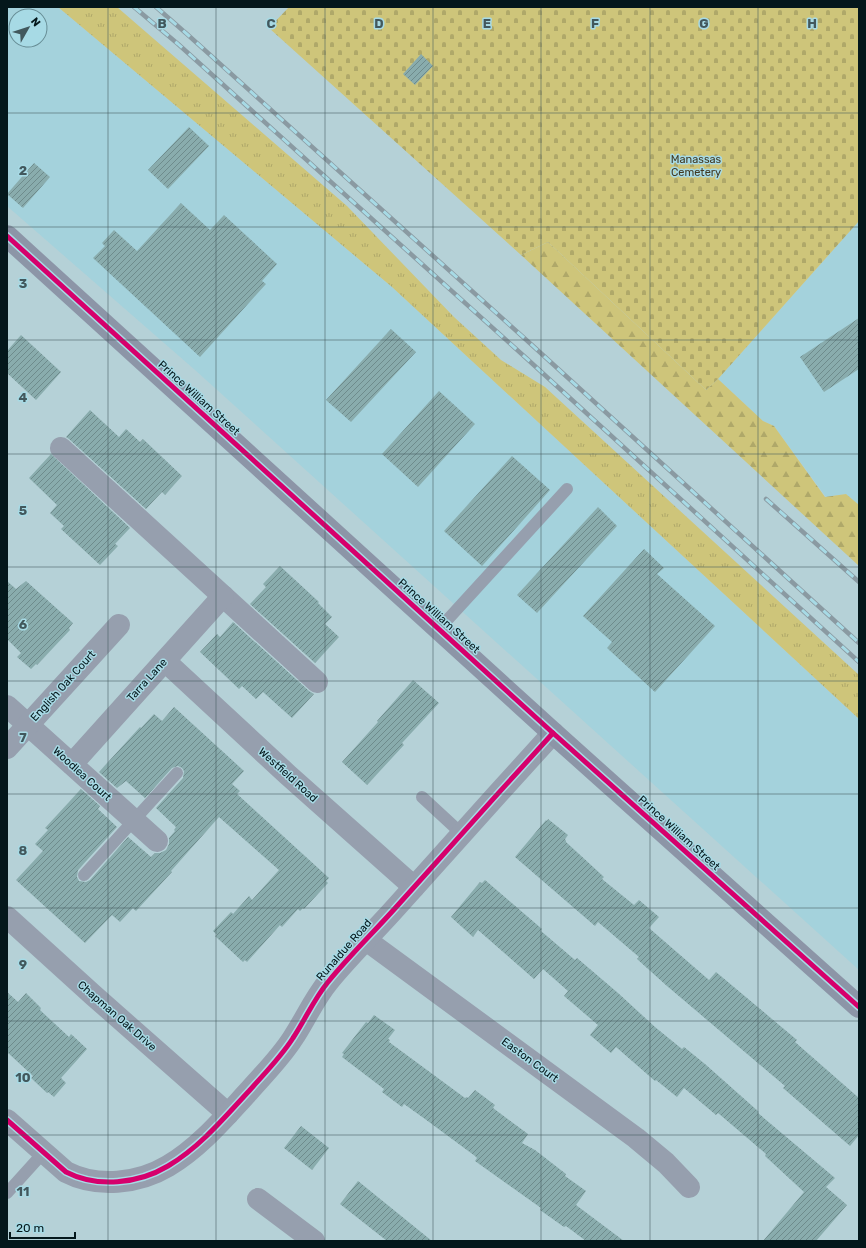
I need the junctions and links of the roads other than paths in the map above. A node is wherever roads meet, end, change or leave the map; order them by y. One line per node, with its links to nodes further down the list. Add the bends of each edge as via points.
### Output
1 (7, 236): 6 (street, Prince William Street)
2 (61, 448): 4 (street)
3 (567, 489): 6 (lane)
4 (223, 596): 7 (street, Tarra Lane); 8 (street)
5 (119, 625): 10 (street, English Oak Court)
6 (439, 629): 11 (street, Prince William Street)
7 (165, 661): 13 (street, Tarra Lane); 20 (street, Westfield Road)
8 (317, 682)
9 (7, 706): 10 (street, Woodlea Court)
10 (28, 725): 12 (street, English Oak Court); 13 (street, Woodlea Court)
11 (553, 733): 17 (street, Runaldue Road); 23 (street, Prince William Street)
12 (7, 748)
13 (72, 764): 16 (street, Woodlea Court)
14 (177, 773): 16 (lane)
15 (422, 797): 17 (lane)
16 (134, 821): 18 (street, Woodlea Court); 19 (lane)
17 (462, 834): 20 (street, Runaldue Road)
18 (157, 842)
19 (84, 875)
20 (414, 887): 22 (street, Runaldue Road)
21 (7, 917): 24 (street, Chapman Oak Drive)
22 (366, 940): 24 (street, Runaldue Road, via 327,983 276,1060); 27 (street, Easton Court, via 636,1138 666,1163)
23 (859, 1007)
24 (228, 1114): 26 (street, Runaldue Road, via 202,1141 167,1167 150,1175 100,1182 72,1176)
25 (7, 1120): 26 (street, Runaldue Road)
26 (44, 1152): 28 (lane)
27 (689, 1187)
28 (7, 1193)
29 (258, 1199): 30 (street)
30 (314, 1241)

